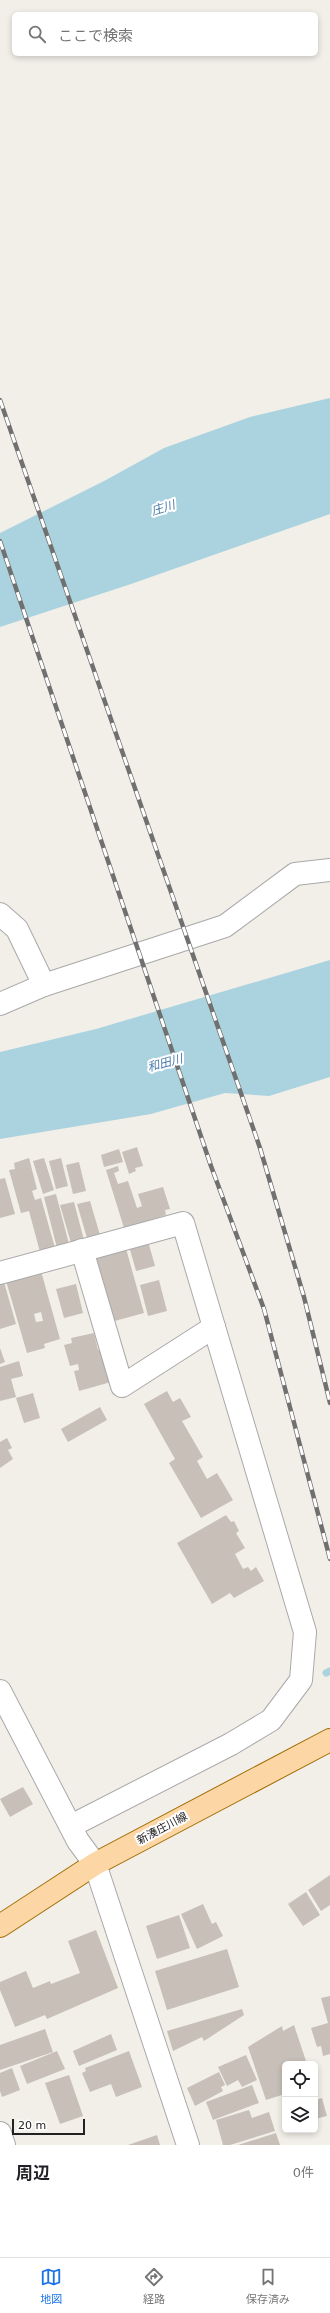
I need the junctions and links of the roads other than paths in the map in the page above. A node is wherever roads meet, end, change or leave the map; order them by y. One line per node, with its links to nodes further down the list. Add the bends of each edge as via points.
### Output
1 (330, 870): 3 (street, via 295,874 225,926)
2 (0, 914): 3 (street, via 17,929)
3 (44, 985): 4 (street)
4 (0, 1004)
5 (82, 1250): 6 (street); 7 (street, via 183,1223); 7 (street, via 122,1386)
6 (0, 1273)
7 (214, 1326): 10 (street, via 305,1632 300,1680 271,1720 231,1744)
8 (0, 1691): 10 (street)
9 (330, 1740): 11 (main road, 新湊庄川線)
10 (71, 1826): 11 (street, via 78,1841)
11 (95, 1864): 12 (main road, 新湊庄川線); 15 (street)
12 (0, 1926)
13 (0, 2132): 14 (street)
14 (4, 2145)
15 (188, 2145)

